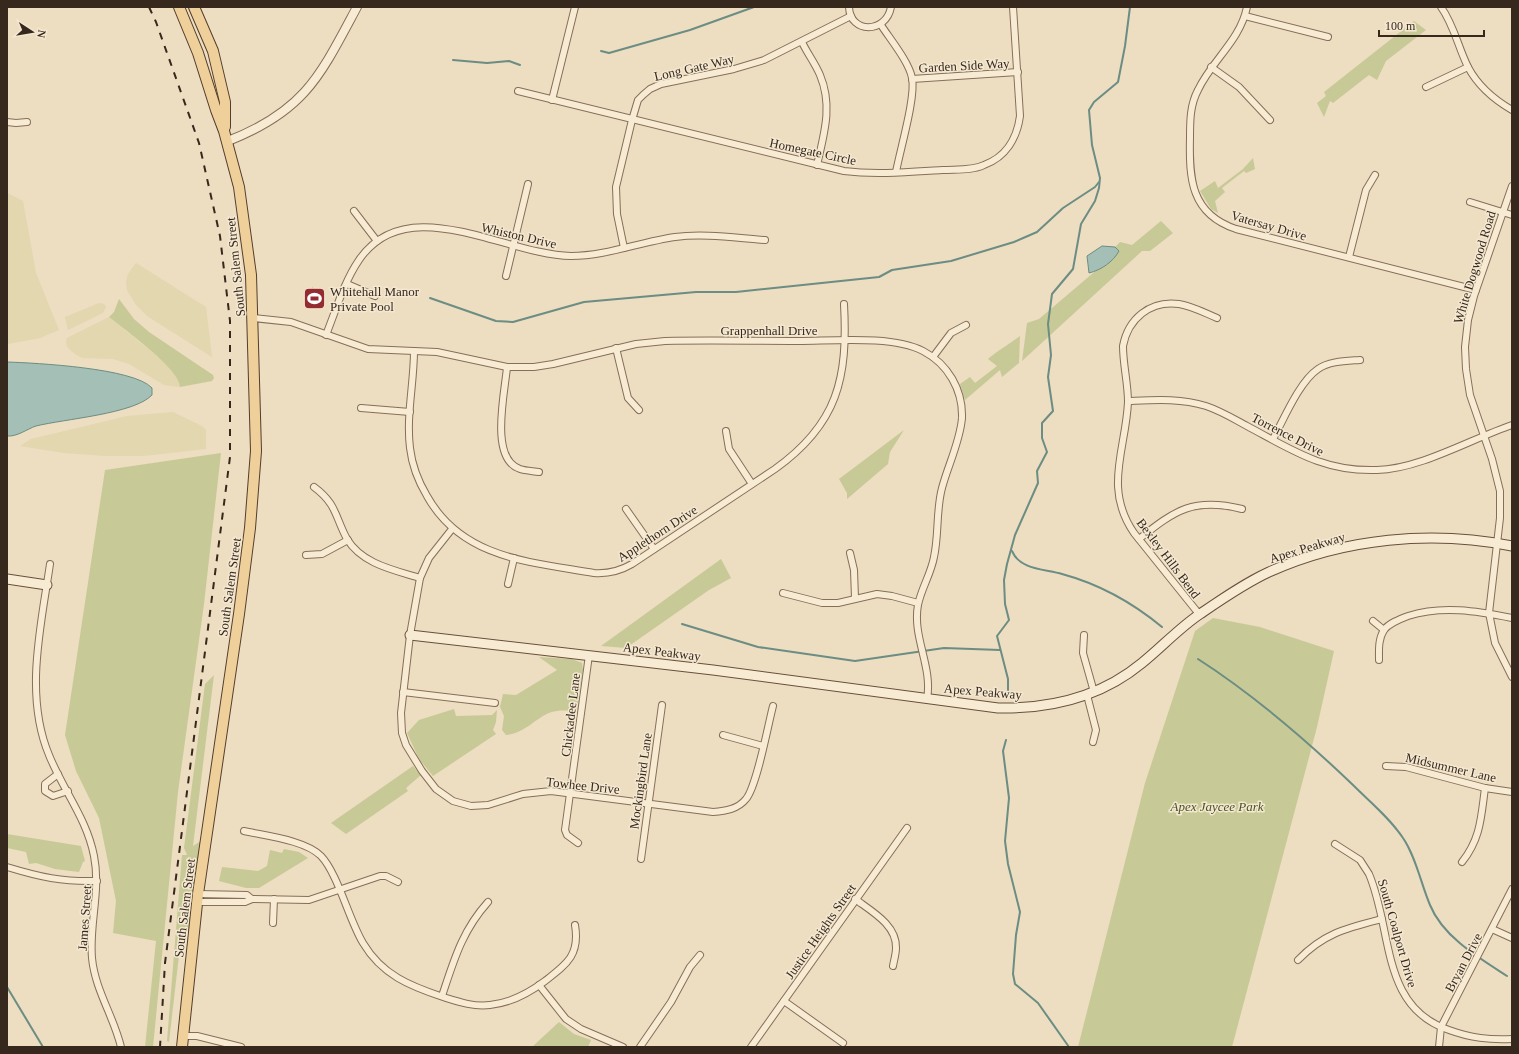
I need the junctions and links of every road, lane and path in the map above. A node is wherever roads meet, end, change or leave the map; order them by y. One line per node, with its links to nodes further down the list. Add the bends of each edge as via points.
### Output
1 (179, 7): 27 (main road, South Salem Street, via 198,53)
2 (194, 7): 27 (main road, South Salem Street, via 213,51 225,102)
3 (357, 7): 27 (street, via 333,52 303,96 276,118 260,127)
4 (575, 7): 21 (street)
5 (849, 7): 10 (street)
6 (891, 7): 12 (street)
7 (1013, 7): 17 (street, Homegate Circle)
8 (1247, 7): 11 (street, Vatersay Drive)
9 (1441, 7): 16 (street, via 1452,25)
10 (851, 16): 12 (street, via 861,26); 14 (street, Long Gate Way)
11 (1245, 16): 13 (street); 15 (street, Vatersay Drive, via 1234,39)
12 (881, 25): 18 (street)
13 (1328, 37)
14 (802, 42): 23 (street, Long Gate Way, via 754,63 656,86 638,100); 28 (street, via 819,73 828,105 827,123)
15 (1211, 67): 24 (street, via 1239,88); 41 (street, Vatersay Drive, via 1197,92 1191,115 1191,179 1197,199 1214,218 1227,226)
16 (1468, 67): 19 (street); 22 (street, via 1484,90)
17 (1018, 72): 18 (street, Garden Side Way); 29 (street, Homegate Circle, via 1020,122 1014,139 1004,153 976,168)
18 (912, 78): 29 (street, via 912,96)
19 (1426, 87)
20 (518, 91): 21 (street, Homegate Circle)
21 (552, 100): 23 (street, Homegate Circle)
22 (1512, 110)
23 (632, 120): 28 (street, Homegate Circle); 40 (street, Long Gate Way, via 615,196)
24 (1270, 120)
25 (7, 122): 26 (street)
26 (28, 122)
27 (226, 136): 47 (main road, South Salem Street, via 247,238)
28 (817, 165): 29 (street, Homegate Circle, via 857,173)
29 (896, 172)
30 (1375, 175): 41 (street, via 1366,190)
31 (528, 184): 39 (street)
32 (1512, 186): 35 (street, White Dogwood Road)
33 (1470, 202): 35 (street)
34 (354, 211): 38 (street)
35 (1502, 212): 36 (street); 44 (street, White Dogwood Road)
36 (1512, 216)
37 (765, 240): 40 (street, Whiston Drive, via 687,236)
38 (377, 241): 39 (street, Whiston Drive, via 397,231 425,226); 43 (street, Whiston Drive, via 360,259)
39 (514, 246): 40 (street, Whiston Drive, via 548,254 571,256 599,254); 42 (street)
40 (624, 248)
41 (1349, 257): 44 (street, Vatersay Drive)
42 (506, 276)
43 (347, 284): 45 (street); 50 (street, Whiston Drive)
44 (1476, 290): 63 (street, White Dogwood Road, via 1466,334 1465,358 1470,395)
45 (375, 296)
46 (844, 304): 51 (street, Applethorn Drive)
47 (254, 318): 50 (street, Grappenhall Drive, via 291,322); 124 (main road, South Salem Street, via 256,451 250,528)
48 (1217, 318): 57 (street, Bexley Hills Bend, via 1187,306 1172,304 1152,307 1138,316 1128,329 1123,346)
49 (966, 325): 54 (street, via 951,333)
50 (326, 334): 53 (street, Grappenhall Drive, via 368,349)
51 (844, 340): 52 (street, Grappenhall Drive, via 665,341); 54 (street, Grappenhall Drive, via 901,344 915,347); 66 (street, Applethorn Drive, via 844,363 839,387 820,426 792,457)
52 (616, 348): 56 (street, Grappenhall Drive, via 553,364); 59 (street, via 628,398)
53 (414, 351): 56 (street, Grappenhall Drive, via 437,352); 60 (street, Applethorn Drive)
54 (934, 357): 86 (street, Grappenhall Drive, via 955,384 960,396 962,418 941,491 934,559)
55 (1360, 360): 64 (street, via 1317,369 1303,385)
56 (507, 367): 65 (street, via 501,431 504,454 514,466)
57 (1128, 401): 64 (street, Torrence Drive, via 1168,400 1197,404 1217,410); 71 (street, Bexley Hills Bend, via 1117,471 1118,485 1125,515)
58 (361, 408): 60 (street)
59 (639, 410)
60 (410, 412): 70 (street, Applethorn Drive, via 410,448 416,474 429,500)
61 (1512, 424): 63 (street, Torrence Drive)
62 (726, 432): 66 (street, via 729,449)
63 (1484, 434): 64 (street, Torrence Drive, via 1414,464 1378,470 1346,469 1325,465); 73 (street, White Dogwood Road, via 1500,491 1500,518)
64 (1273, 439)
65 (539, 472)
66 (752, 484): 75 (street, Applethorn Drive)
67 (314, 488): 72 (street, via 326,496)
68 (626, 508): 75 (street)
69 (1242, 509): 71 (street, via 1213,504 1187,508 1164,519)
70 (452, 528): 78 (street, Applethorn Drive, via 488,551); 80 (street, Towhee Drive, via 429,558)
71 (1139, 539): 88 (street, Bexley Hills Bend)
72 (348, 540): 77 (street, via 322,554); 80 (street, via 359,553 374,563)
73 (1496, 543): 74 (main road, Apex Peakway); 87 (street); 88 (main road, Apex Peakway, via 1468,539 1420,538 1347,547 1269,572)
74 (1512, 546)
75 (654, 549): 78 (street, Applethorn Drive, via 622,570 602,574)
76 (850, 553): 85 (street)
77 (306, 555)
78 (514, 558): 82 (street)
79 (50, 564): 83 (street, James Street)
80 (420, 578): 93 (street, Towhee Drive)
81 (7, 579): 83 (main road)
82 (508, 584)
83 (47, 585): 107 (street, James Street, via 35,693 41,732)
84 (783, 593): 85 (street, via 822,603 838,603)
85 (856, 598): 86 (street, via 884,594)
86 (918, 603): 99 (street, Grappenhall Drive, via 917,619 928,682)
87 (1489, 613): 89 (street); 91 (street, via 1462,609 1425,612 1402,618); 96 (street, via 1495,643)
88 (1199, 614): 98 (main road, Apex Peakway, via 1126,676)
89 (1512, 618)
90 (1373, 621): 91 (street)
91 (1384, 630): 95 (street)
92 (1084, 635): 98 (street, via 1082,652)
93 (410, 636): 94 (main road, Apex Peakway); 97 (street, Towhee Drive)
94 (589, 655): 99 (main road, Apex Peakway); 110 (street, Chickadee Lane)
95 (1379, 660)
96 (1512, 676)
97 (403, 692): 100 (street); 110 (street, Towhee Drive, via 401,723 406,745 436,789 448,798 478,806 537,791)
98 (1090, 693): 99 (main road, Apex Peakway, via 1060,703 1029,708 998,708); 104 (street, via 1096,730)
99 (927, 699)
100 (495, 703)
101 (662, 705): 112 (street, Mockingbird Lane)
102 (773, 706): 105 (street, Towhee Drive)
103 (723, 735): 105 (street)
104 (1094, 742)
105 (763, 746): 112 (street, Towhee Drive, via 751,791 747,798 734,808 713,812)
106 (1386, 766): 108 (street, Midsummer Lane, via 1406,767)
107 (58, 774): 109 (street, James Street); 109 (street, via 45,784 45,791 53,796)
108 (1486, 788): 111 (street, Midsummer Lane); 118 (street, via 1476,838)
109 (68, 791): 120 (street, James Street, via 91,842)
110 (571, 792): 112 (street, Towhee Drive); 115 (street, Chickadee Lane, via 565,830 567,835)
111 (1512, 792)
112 (649, 803): 117 (street, Mockingbird Lane)
113 (907, 828): 126 (street, Justice Heights Street)
114 (244, 831): 123 (street, via 313,850 328,865)
115 (578, 843)
116 (1335, 844): 128 (street, South Coalport Drive, via 1355,855 1366,868)
117 (641, 859)
118 (1462, 862)
119 (7, 867): 120 (street, via 53,880)
120 (97, 881): 143 (street, James Street, via 92,938 93,967)
121 (398, 882): 123 (street, via 380,876)
122 (1512, 889): 131 (street, Bryan Drive)
123 (338, 890): 125 (street, via 309,900); 137 (street, via 362,942 378,964 397,979)
124 (198, 898): 125 (street, via 247,895 252,899); 140 (main road, South Salem Street)
125 (274, 899): 129 (street)
126 (855, 899): 135 (street, via 886,924 894,934 896,947); 138 (street, Justice Heights Street)
127 (488, 902): 137 (street, via 477,914 460,943)
128 (1382, 919): 134 (street, via 1345,928 1330,935); 139 (street, South Coalport Drive, via 1398,980 1406,999 1416,1011)
129 (273, 923)
130 (575, 925): 136 (street, via 577,939 572,955 559,970)
131 (1492, 929): 132 (street); 139 (street, Bryan Drive)
132 (1512, 938)
133 (700, 955): 147 (street)
134 (1298, 960)
135 (893, 966)
136 (539, 985): 137 (street, via 514,999 491,1005 475,1006); 146 (street, via 566,1019 581,1029)
137 (442, 996)
138 (784, 1001): 142 (street); 148 (street, Justice Heights Street)
139 (1441, 1027): 141 (street, South Coalport Drive, via 1480,1039); 149 (street, Bryan Drive)
140 (183, 1036): 144 (main road, South Salem Street); 145 (street, via 197,1036)
141 (1512, 1039)
142 (843, 1043)
143 (121, 1047)
144 (182, 1047)
145 (241, 1047)
146 (623, 1047)
147 (640, 1047)
148 (751, 1047)
149 (1439, 1047)

